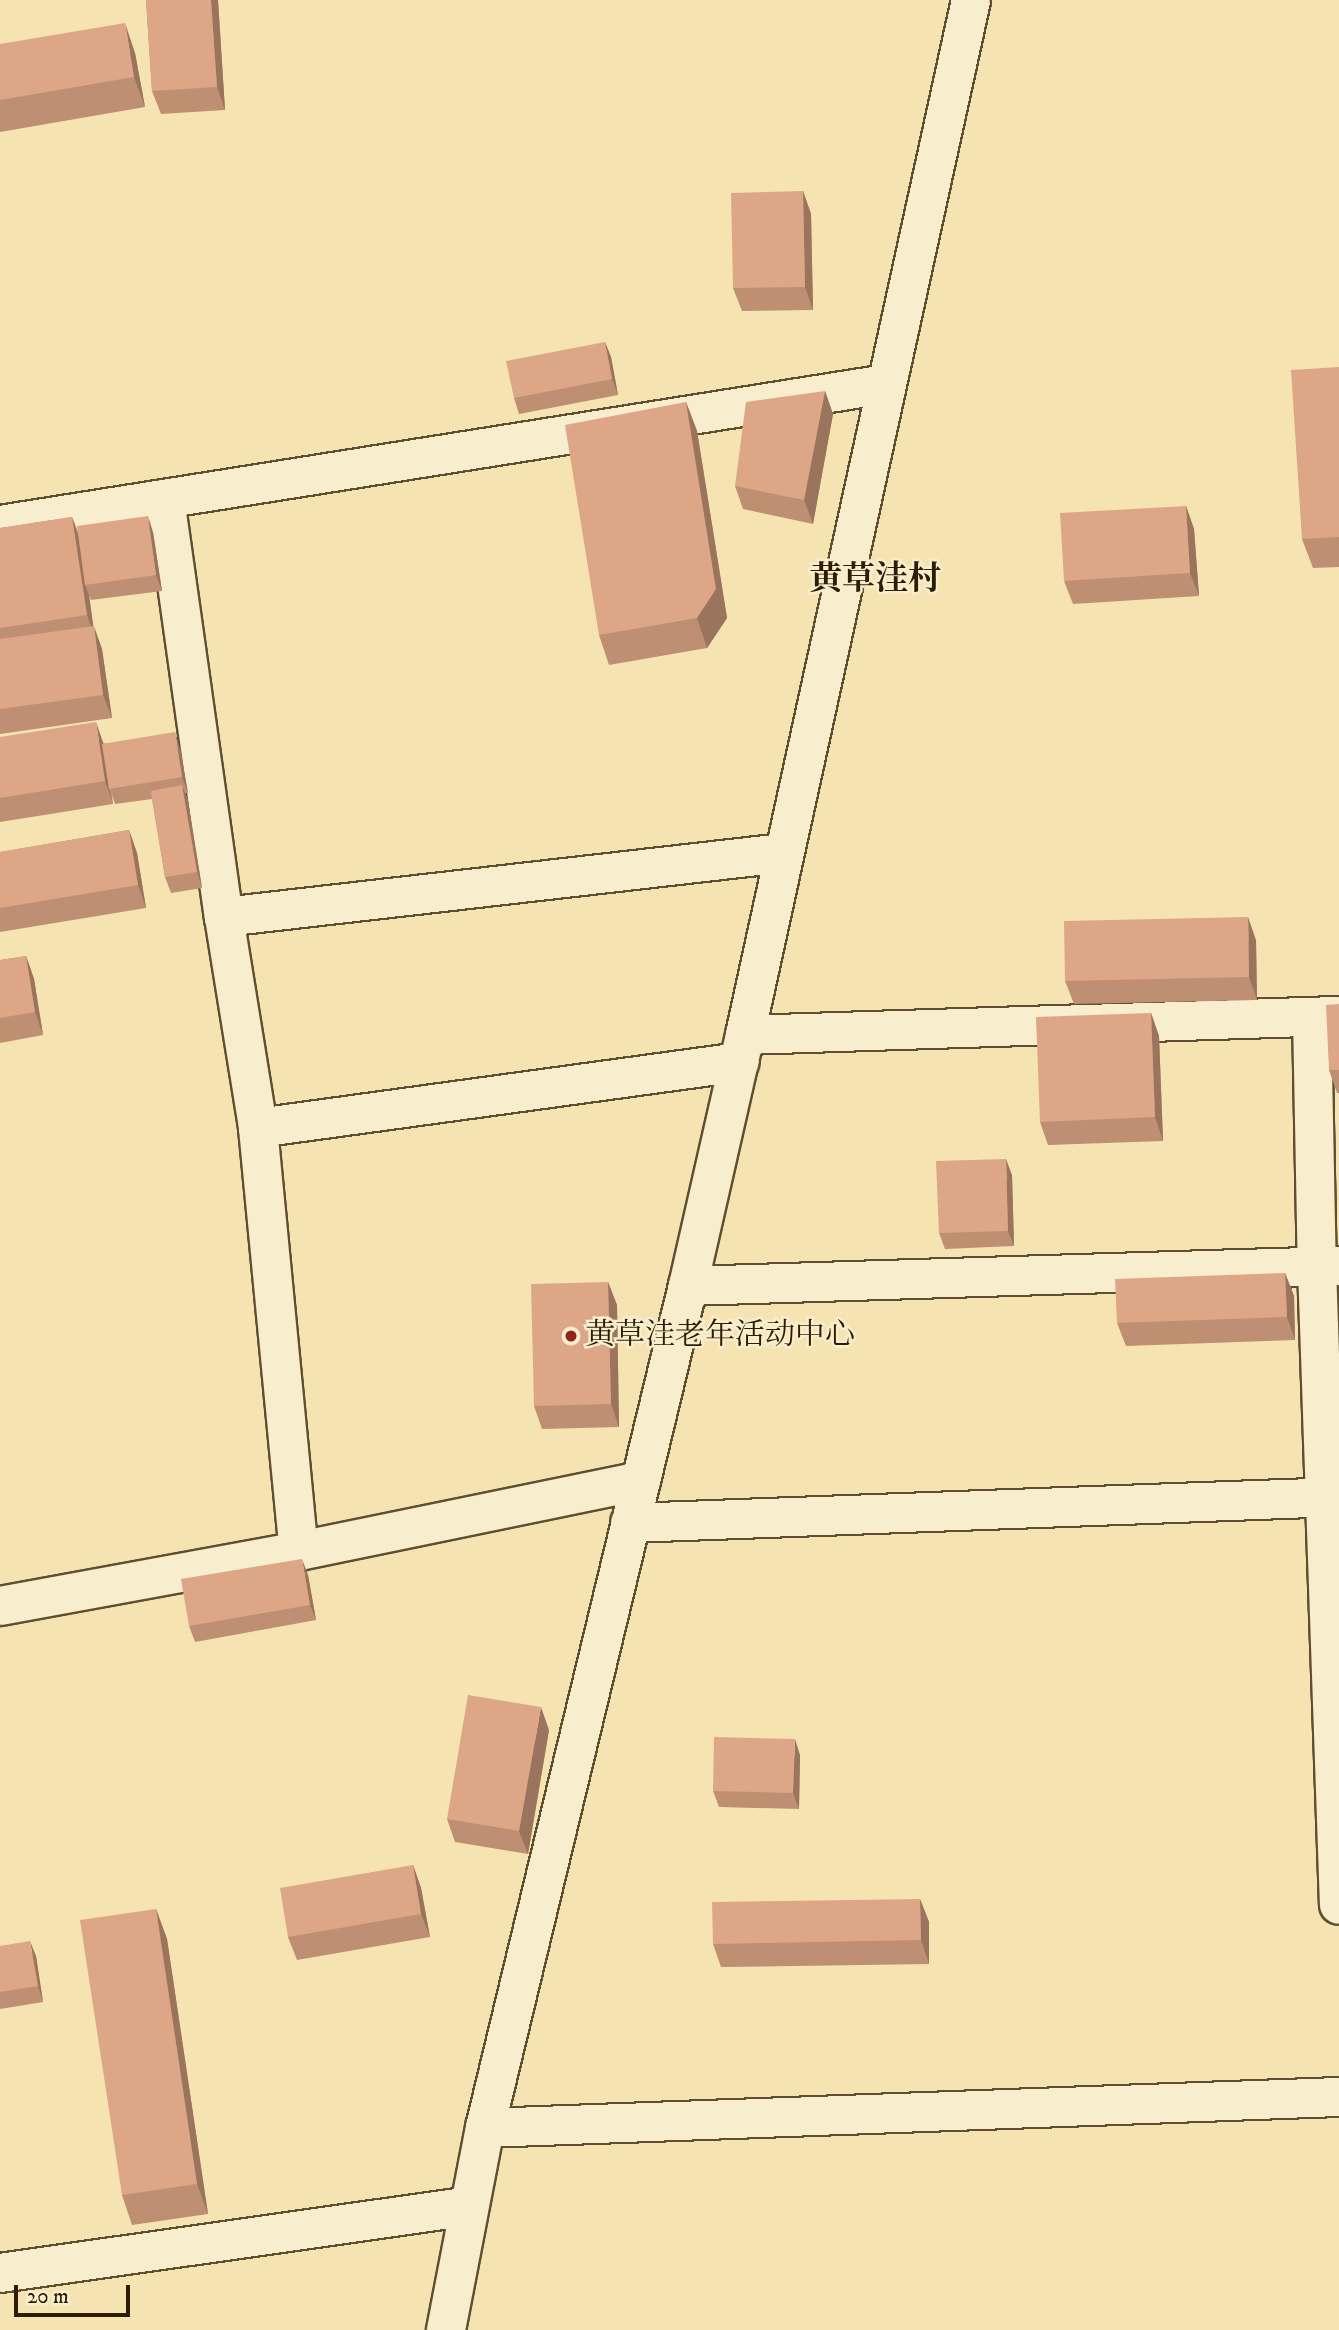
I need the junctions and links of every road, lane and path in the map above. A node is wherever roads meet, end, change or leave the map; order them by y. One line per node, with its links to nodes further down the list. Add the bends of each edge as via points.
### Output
1 (971, 0): 2 (street)
2 (886, 384): 3 (street); 5 (street)
3 (165, 499): 4 (street); 6 (street)
4 (0, 525)
5 (783, 853): 6 (street); 8 (street)
6 (224, 917): 9 (street)
7 (1326, 1016): 8 (street); 10 (street)
8 (742, 1049): 9 (street); 11 (street)
9 (258, 1128): 15 (street)
10 (1328, 1266): 11 (street); 13 (street)
11 (688, 1286): 12 (street)
12 (641, 1480): 14 (street); 15 (street)
13 (1333, 1498): 14 (street); 17 (street)
14 (629, 1524): 19 (street)
15 (299, 1551): 16 (street)
16 (0, 1606)
17 (1339, 1905)
18 (1339, 2097): 19 (street)
19 (485, 2128): 20 (street)
20 (468, 2206): 21 (street); 22 (street)
21 (0, 2273)
22 (446, 2330)

